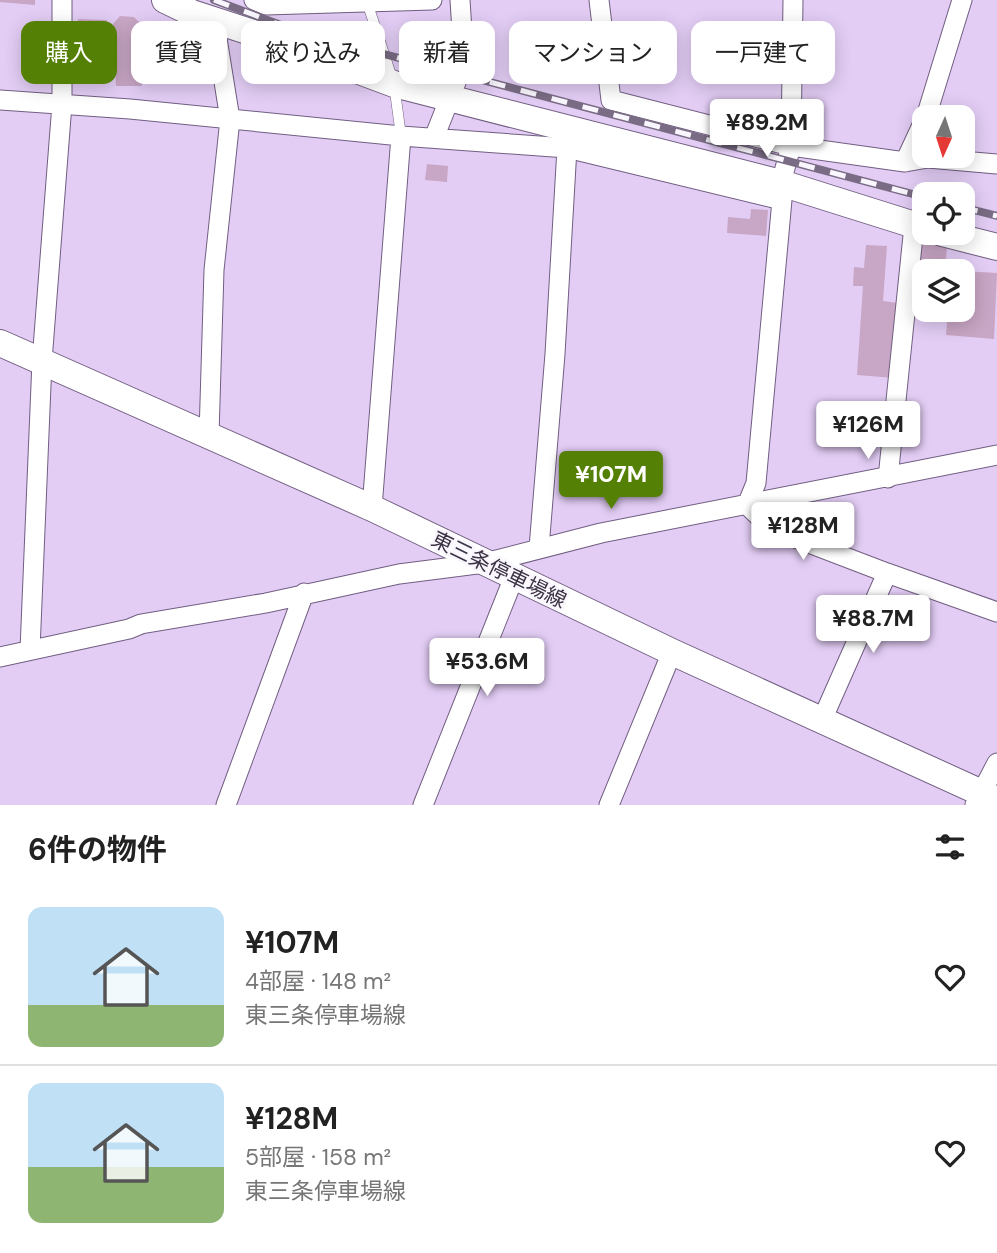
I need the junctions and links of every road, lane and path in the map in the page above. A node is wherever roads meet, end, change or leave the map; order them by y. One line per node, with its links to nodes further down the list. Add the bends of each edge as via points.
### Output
1 (62, 0): 14 (street)
2 (164, 0): 10 (main road)
3 (432, 0): 8 (street)
4 (460, 0): 12 (street, via 464,62)
5 (599, 0): 19 (street, via 611,100)
6 (793, 0): 19 (street)
7 (962, 0): 15 (street)
8 (366, 1): 9 (street); 11 (lane)
9 (260, 3)
10 (214, 20): 11 (main road); 16 (street)
11 (394, 84): 12 (main road); 17 (lane)
12 (450, 98): 18 (street); 24 (main road)
13 (0, 100): 14 (street)
14 (62, 104): 16 (street); 30 (street)
15 (929, 105)
16 (230, 119): 17 (street); 31 (street, via 214,270)
17 (401, 136): 18 (street); 35 (street)
18 (434, 138): 21 (street)
19 (792, 146): 22 (street); 24 (street)
20 (912, 147): 22 (street)
21 (566, 148): 24 (street); 36 (street)
22 (905, 162): 23 (street)
23 (997, 164)
24 (782, 192): 25 (main road); 34 (street, via 756,483)
25 (912, 225)
26 (975, 241): 28 (main road)
27 (917, 245): 33 (street)
28 (997, 247)
29 (0, 344): 30 (main road, 東三条停車場線)
30 (42, 361): 31 (main road, 東三条停車場線); 42 (street)
31 (209, 435): 35 (main road, 東三条停車場線)
32 (997, 455): 33 (street)
33 (888, 478): 34 (street)
34 (747, 505): 36 (street); 38 (street, via 772,529)
35 (372, 508): 37 (main road, 東三条停車場線)
36 (539, 548): 37 (street)
37 (485, 563): 39 (main road, 東三条停車場線); 40 (street)
38 (887, 573): 41 (street); 45 (street)
39 (514, 577): 43 (main road, 東三条停車場線); 49 (street)
40 (304, 593): 42 (street); 48 (street)
41 (997, 612)
42 (30, 650): 44 (street)
43 (672, 652): 45 (main road, 東三条停車場線); 50 (street)
44 (0, 657)
45 (822, 720): 47 (main road, 東三条停車場線)
46 (997, 763): 47 (street)
47 (984, 799)
48 (226, 805)
49 (423, 805)
50 (609, 805)

